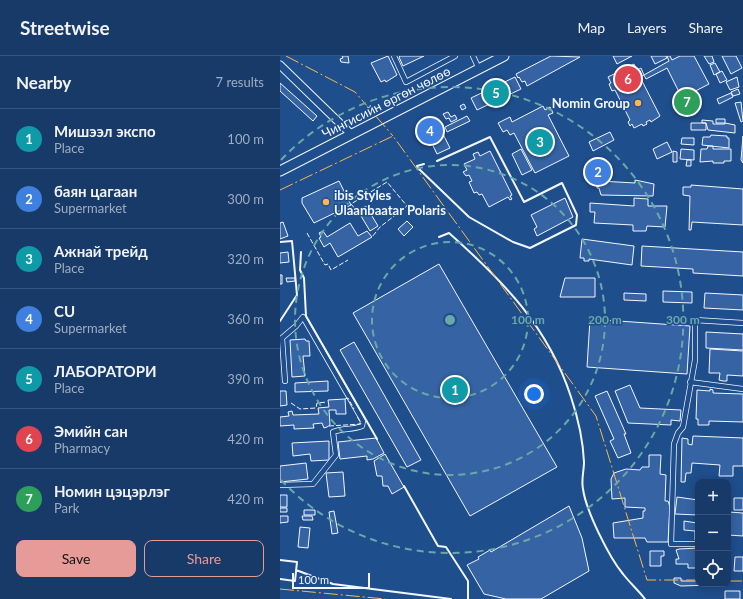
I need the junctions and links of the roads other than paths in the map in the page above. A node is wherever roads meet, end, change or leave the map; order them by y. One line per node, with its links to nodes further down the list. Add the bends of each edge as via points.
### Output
1 (394, 56): 2 (street, via 406,82)
2 (455, 56)
3 (473, 56): 6 (street)
4 (504, 56): 6 (highway, Чингисийн өргөн чөлөө)
5 (280, 65): 7 (street)
6 (480, 69): 7 (highway, Чингисийн өргөн чөлөө)
7 (351, 134): 8 (highway, Чингисийн өргөн чөлөө)
8 (280, 171)
9 (743, 323): 12 (street, via 695,320 695,360)
10 (281, 338): 11 (street); 14 (street, via 303,317 363,421 362,426 355,429 333,432 336,455 313,484)
11 (285, 381)
12 (690, 382): 13 (street); 15 (street, via 683,427 674,444 671,544)
13 (743, 389)
14 (280, 486)
15 (695, 544)

